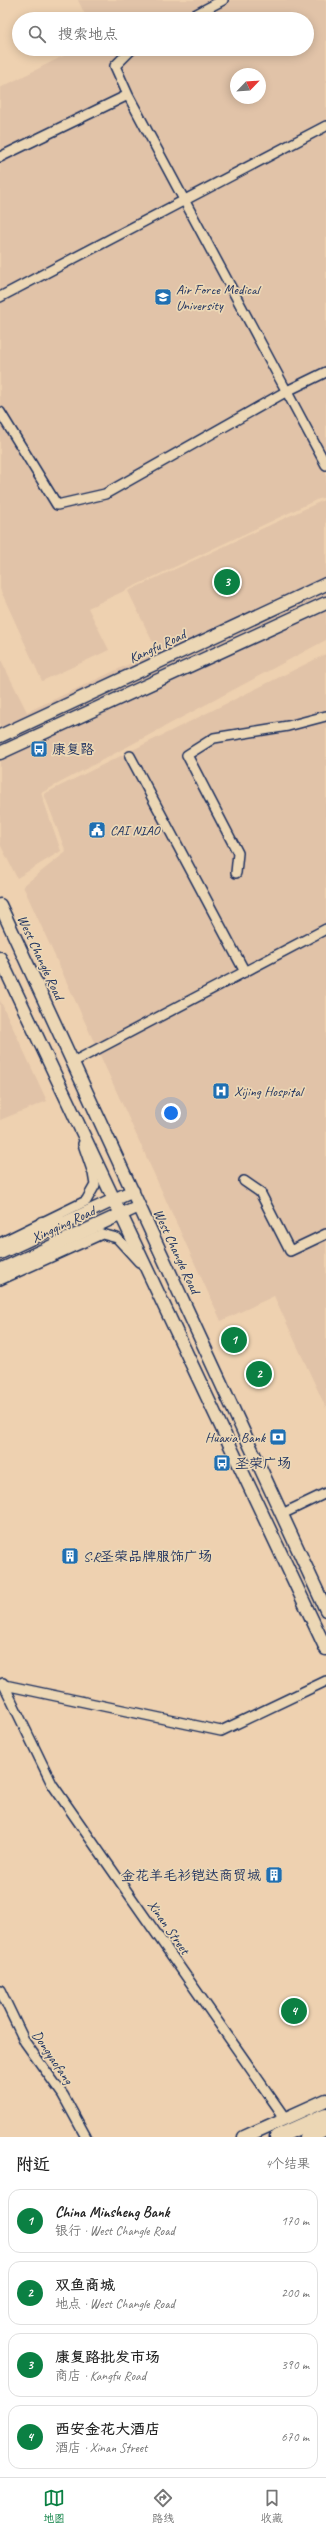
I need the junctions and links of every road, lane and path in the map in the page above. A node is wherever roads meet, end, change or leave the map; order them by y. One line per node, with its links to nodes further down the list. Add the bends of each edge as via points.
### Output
1 (223, 0): 2 (street)
2 (200, 12)
3 (125, 56): 4 (street, via 115,66)
4 (128, 95): 6 (street); 7 (street)
5 (326, 126): 7 (street)
6 (0, 157)
7 (184, 202): 8 (street); 10 (street)
8 (0, 297)
9 (326, 372): 10 (street)
10 (287, 391): 11 (street, via 105,494 57,506); 12 (street)
11 (1, 416)
12 (326, 465)
13 (326, 584): 16 (main road, Kangfu Road)
14 (326, 603): 17 (main road)
15 (326, 716): 19 (street, via 288,726 214,738 187,755 238,853)
16 (0, 736)
17 (0, 753)
18 (130, 756): 23 (street)
19 (236, 872)
20 (0, 905): 24 (main road, West Changle Road)
21 (326, 929): 23 (street)
22 (0, 958): 25 (main road)
23 (245, 972): 24 (street)
24 (73, 1062): 27 (main road, West Changle Road)
25 (77, 1124): 28 (main road); 32 (street, via 95,1185 86,1201)
26 (244, 1181): 33 (street, via 260,1192 290,1252)
27 (133, 1191): 28 (main road, Xingqing Road); 29 (main road, West Changle Road)
28 (113, 1200): 30 (main road); 31 (main road, Xingqing Road)
29 (139, 1206): 30 (main road, Xingqing Road); 40 (main road, West Changle Road)
30 (119, 1214): 36 (main road, Xingqing Road); 37 (main road)
31 (67, 1222): 32 (main road); 35 (main road, Xingqing Road)
32 (42, 1223): 34 (street)
33 (326, 1234)
34 (0, 1243)
35 (0, 1254)
36 (0, 1270)
37 (148, 1274): 38 (street, via 117,1238 102,1234); 42 (main road)
38 (0, 1280)
39 (326, 1494): 40 (street)
40 (282, 1514): 41 (main road, West Changle Road)
41 (326, 1610)
42 (326, 1649)
43 (326, 1681): 44 (street, via 221,1731)
44 (2, 1684): 48 (street, Xinan Street, via 52,1784)
45 (0, 1990): 50 (street, Dongyaofang, via 25,2042 63,2095)
46 (326, 2100): 48 (main road)
47 (326, 2116): 52 (highway)
48 (285, 2118): 51 (main road)
49 (326, 2128): 53 (highway)
50 (86, 2137)
51 (244, 2137)
52 (277, 2137)
53 (307, 2137)

